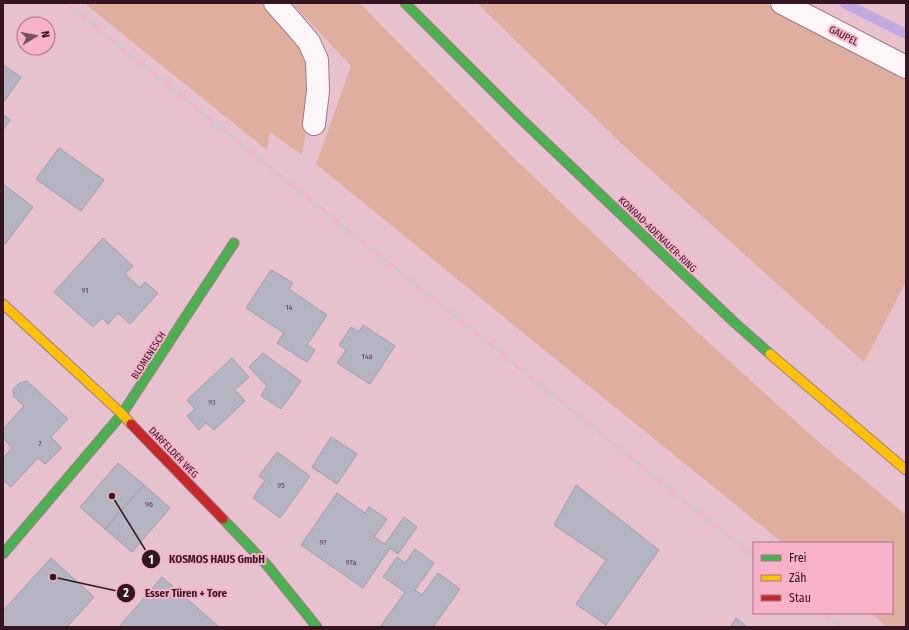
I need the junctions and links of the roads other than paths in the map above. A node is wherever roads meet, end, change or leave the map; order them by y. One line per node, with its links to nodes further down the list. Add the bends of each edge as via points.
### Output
1 (275, 3): 5 (street, via 309,42 317,60 318,92)
2 (405, 3): 9 (street, KONRAD-ADENAUER-RING, via 520,118 735,323)
3 (782, 3): 4 (street, GAUPEL)
4 (906, 67)
5 (314, 124)
6 (234, 243): 8 (street, BLOMENESCH)
7 (3, 304): 8 (street, DARFELDER WEG)
8 (122, 414): 10 (street, BLOMENESCH); 11 (street, DARFELDER WEG, via 266,564)
9 (906, 470)
10 (3, 554)
11 (317, 627)

